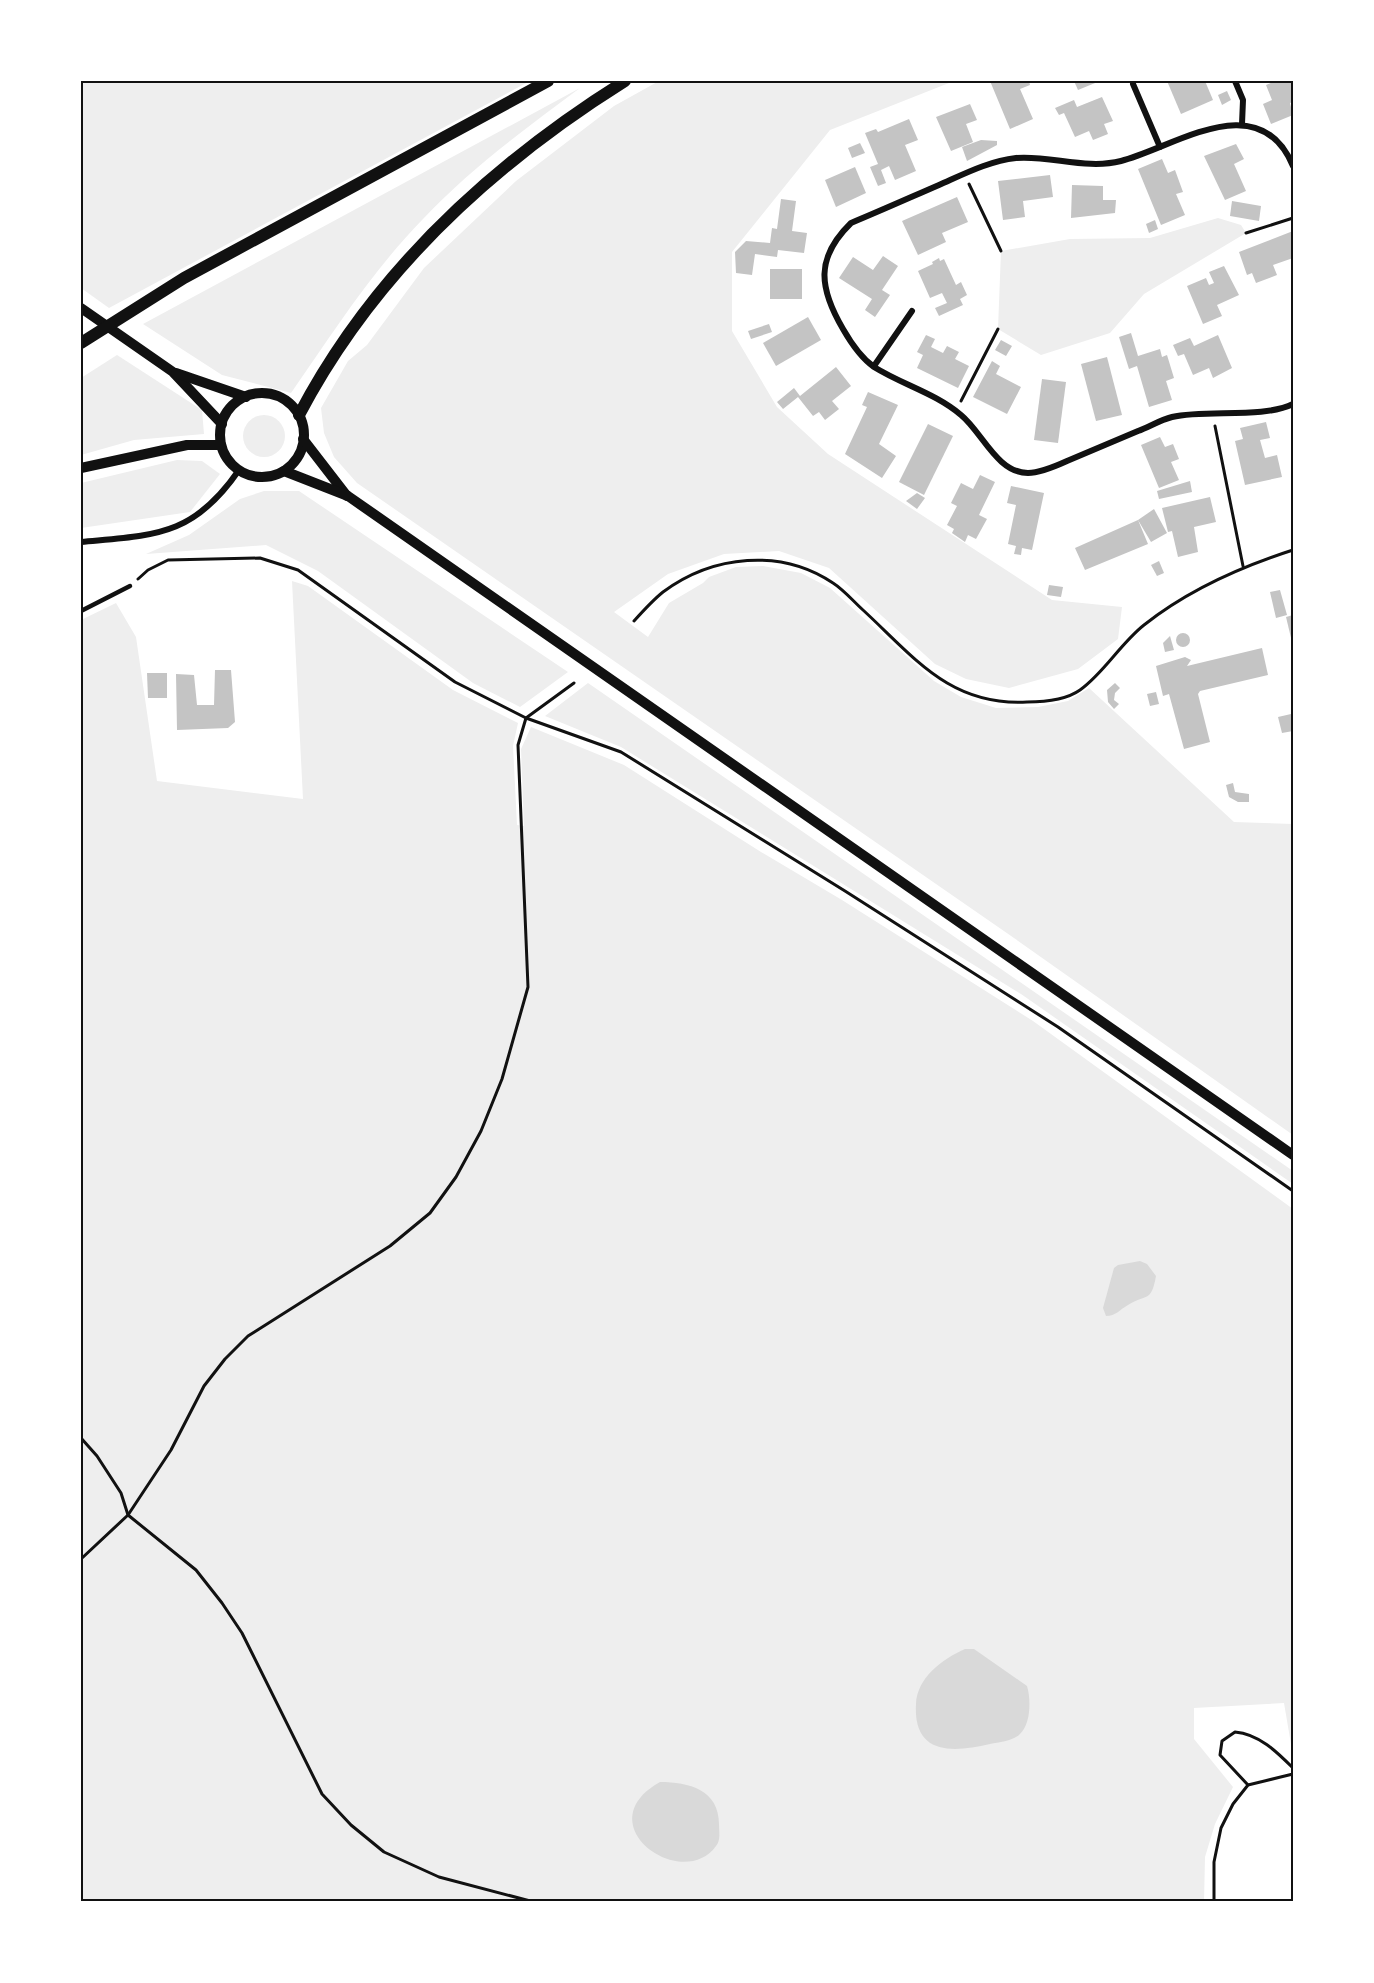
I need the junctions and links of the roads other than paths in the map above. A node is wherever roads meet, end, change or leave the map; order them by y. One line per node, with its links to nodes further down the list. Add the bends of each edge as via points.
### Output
1 (548, 81): 10 (main road, via 184,278)
2 (625, 81): 15 (main road, via 524,150 448,216 380,291 321,373)
3 (1235, 81): 5 (street, via 1243,100)
4 (1133, 84): 6 (street)
5 (1242, 124): 6 (street, via 1216,125); 7 (street, via 1273,139)
6 (1160, 147): 11 (street, via 1120,162 1017,158 985,165 851,223 837,236 828,253 825,290 830,307 855,349)
7 (1293, 166)
8 (81, 308): 12 (street)
9 (912, 311): 11 (street)
10 (81, 343)
11 (874, 366): 14 (street, via 938,397 996,455 1014,470 1029,473 1053,467 1170,418 1264,411)
12 (173, 372): 13 (street); 16 (street)
13 (246, 397): 15 (street, via 261,393 276,396 289,403); 16 (street, via 233,405)
14 (1293, 404)
15 (298, 415): 17 (street)
16 (222, 424): 18 (street)
17 (303, 439): 21 (street, via 297,457); 22 (street)
18 (221, 445): 19 (street, via 187,445); 20 (street)
19 (81, 468)
20 (239, 470): 21 (street, via 262,477); 23 (street, via 225,491 181,526 156,534)
21 (284, 471): 22 (street)
22 (348, 496): 26 (street)
23 (81, 542)
24 (130, 586): 25 (lane)
25 (81, 611)
26 (1293, 1155)

